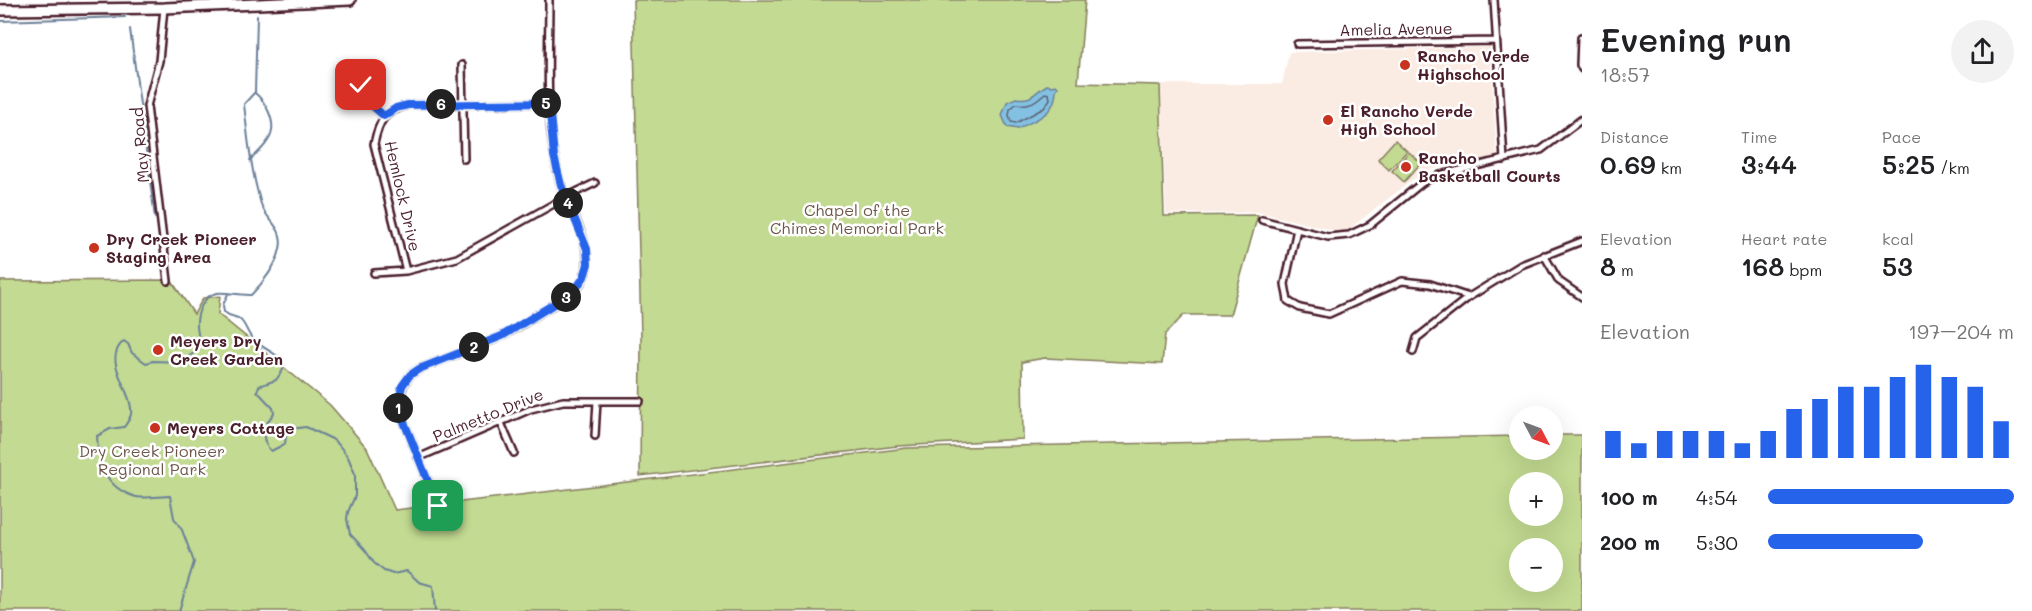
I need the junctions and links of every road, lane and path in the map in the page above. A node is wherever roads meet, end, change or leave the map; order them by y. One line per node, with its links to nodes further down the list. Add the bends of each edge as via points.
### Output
1 (350, 0): 4 (main road)
2 (549, 0): 12 (street)
3 (1494, 0): 7 (street)
4 (164, 8): 5 (main road); 26 (street, May Road, via 159,61 147,106)
5 (0, 10)
6 (1581, 38): 10 (street)
7 (1496, 41): 8 (street, Amelia Avenue); 17 (street)
8 (1297, 44)
9 (462, 65): 13 (street)
10 (1582, 69)
11 (361, 72): 14 (street, via 363,94)
12 (549, 103): 13 (street); 19 (street, via 554,156)
13 (464, 104): 14 (street, via 408,105); 16 (street)
14 (384, 116): 24 (street, Hemlock Drive, via 374,144)
15 (1582, 118): 17 (street, via 1541,150)
16 (464, 159)
17 (1504, 160): 21 (street, via 1423,182 1370,225 1349,235 1328,237)
18 (595, 183): 19 (street)
19 (566, 197): 24 (street, via 457,258); 35 (street, via 587,249 584,277 575,290 502,336 410,375 402,386 398,407)
20 (1262, 220): 21 (street)
21 (1297, 229): 27 (street, via 1285,284 1288,301 1300,308 1329,314 1402,281 1430,284)
22 (1582, 241): 23 (street)
23 (1544, 255): 27 (street); 28 (street, via 1559,281)
24 (406, 271): 25 (street)
25 (374, 273)
26 (168, 281)
27 (1469, 297): 29 (street, via 1417,338)
28 (1582, 297)
29 (1413, 352)
30 (597, 401): 31 (street, Palmetto Drive); 32 (street, Palmetto Drive, via 562,401); 33 (street)
31 (640, 402)
32 (501, 423): 34 (street); 35 (street, Palmetto Drive)
33 (595, 436)
34 (514, 453)
35 (418, 458): 36 (street)
36 (438, 506)

